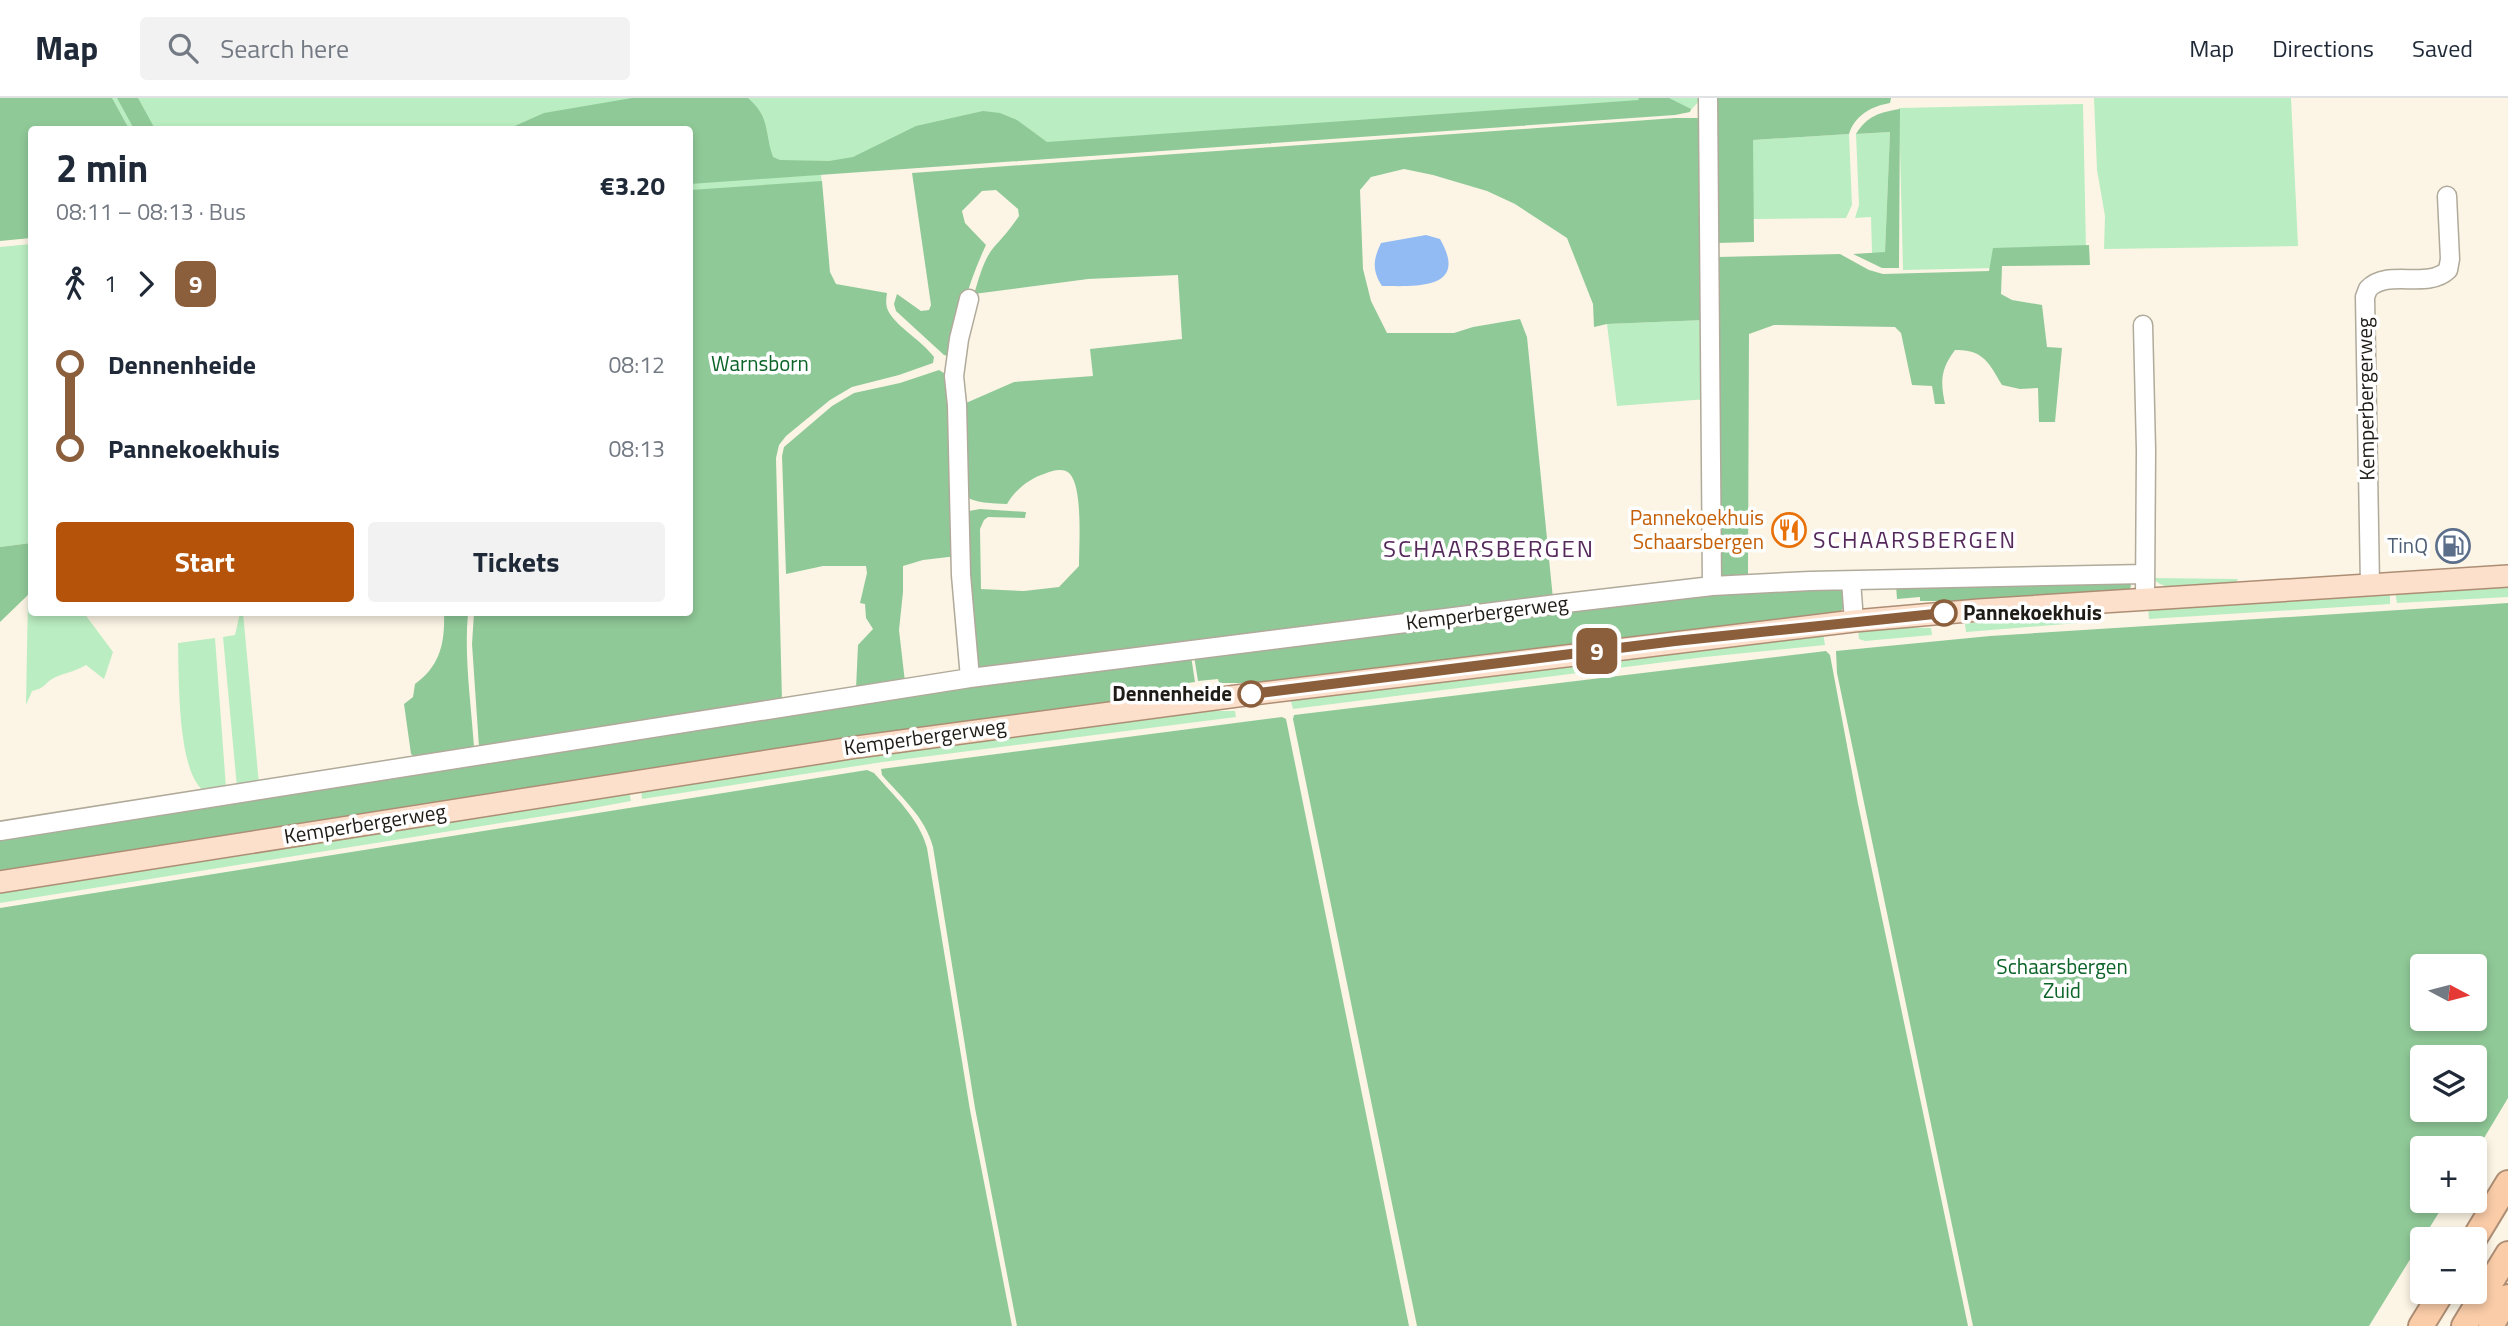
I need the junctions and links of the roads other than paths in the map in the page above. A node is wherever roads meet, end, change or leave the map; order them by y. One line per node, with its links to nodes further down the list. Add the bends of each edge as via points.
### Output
1 (1708, 105): 9 (street)
2 (2447, 196): 8 (street, Kemperbergerweg, via 2448,270 2435,278 2380,281 2365,297)
3 (969, 299): 12 (street, via 954,376)
4 (2143, 325): 5 (street)
5 (2146, 574): 7 (street, Kemperbergerweg); 10 (street)
6 (2508, 576): 8 (main road, Kemperbergerweg)
7 (1851, 581): 9 (street, Kemperbergerweg); 11 (street)
8 (2370, 585): 10 (main road, Kemperbergerweg)
9 (1712, 586): 12 (street, Kemperbergerweg)
10 (2145, 599): 11 (main road, Kemperbergerweg)
11 (1854, 621): 14 (main road, Kemperbergerweg, via 985,728)
12 (970, 678): 13 (street, Kemperbergerweg)
13 (0, 831)
14 (0, 882)
15 (2508, 1183): 16 (highway)
16 (2481, 1227)
17 (2508, 1254): 21 (highway)
18 (2508, 1297): 22 (highway)
19 (2435, 1304): 20 (highway)
20 (2421, 1326)
21 (2464, 1326)
22 (2491, 1326)

